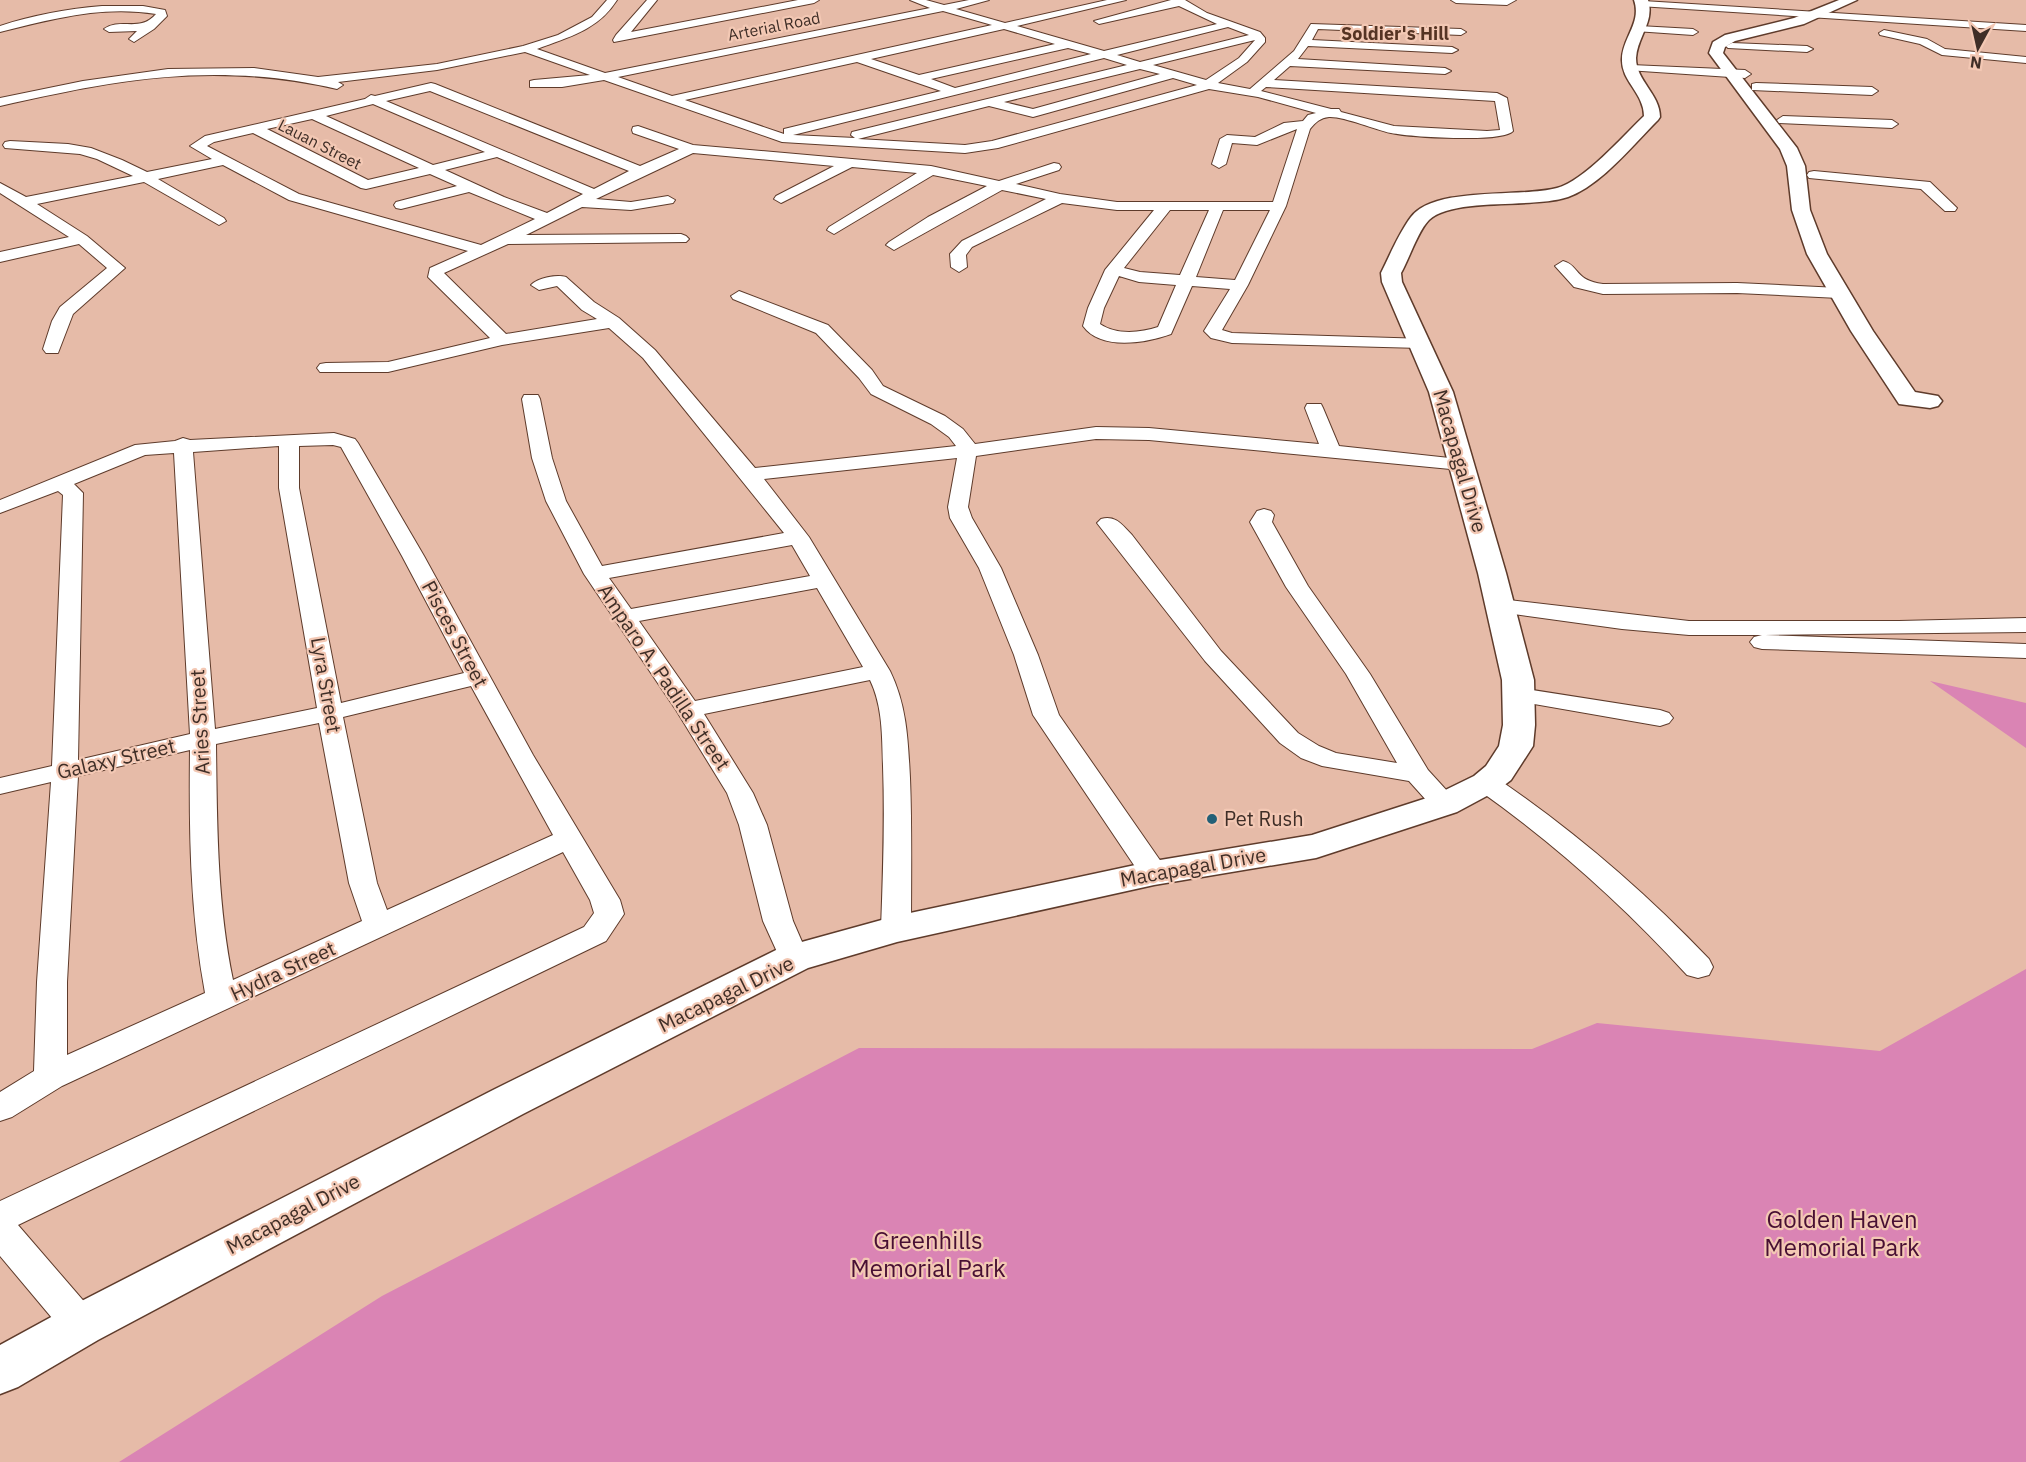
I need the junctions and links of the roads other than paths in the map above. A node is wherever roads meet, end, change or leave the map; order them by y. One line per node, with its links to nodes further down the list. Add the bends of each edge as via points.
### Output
1 (145, 0): 12 (street)
2 (612, 0): 45 (street, via 584,27)
3 (652, 0): 34 (street, via 645,17)
4 (814, 0): 34 (street)
5 (915, 0): 13 (street)
6 (984, 0): 13 (street, Arterial Road)
7 (1121, 0): 25 (street)
8 (1456, 0): 9 (street)
9 (1511, 0)
10 (1178, 1): 16 (street); 22 (street)
11 (1835, 7): 14 (street); 18 (street); 18 (street); 44 (main road, via 1811,23); 64 (main road, via 1718,45 1716,53)
12 (126, 8): 24 (street, via 160,12 162,16); 27 (street, via 36,19)
13 (941, 8): 19 (street); 35 (street, Arterial Road)
14 (1641, 11): 30 (street); 60 (main road, via 1629,58)
15 (1006, 12): 19 (street)
16 (1203, 15): 20 (street); 23 (street)
17 (1331, 16): 50 (street)
18 (1879, 18): 26 (street)
19 (975, 19): 21 (street); 25 (street)
20 (1180, 20)
21 (953, 23)
22 (1091, 23)
23 (1229, 24): 33 (street); 51 (street)
24 (150, 27): 28 (street); 37 (street)
25 (1002, 27): 31 (street); 32 (street)
26 (2023, 28): 41 (street, via 2026,40 1874,28 1881,33)
27 (0, 29)
28 (109, 29)
29 (1057, 30): 32 (street)
30 (1693, 32)
31 (959, 36): 40 (street); 54 (street)
32 (1035, 36): 39 (street); 42 (street)
33 (1258, 36): 58 (street); 69 (street, via 1261,40 1243,60)
34 (620, 37): 48 (street, via 615,44)
35 (800, 38): 43 (street); 56 (street, Arterial Road)
36 (1308, 38): 50 (street); 50 (street, via 1315,26 1322,25); 53 (street)
37 (134, 39)
38 (1090, 39): 42 (street)
39 (1015, 40)
40 (995, 41)
41 (1923, 41): 47 (street); 55 (street, via 1942,52)
42 (1067, 44): 51 (street); 65 (street)
43 (820, 45)
44 (1732, 46): 46 (street); 64 (main road, via 1730,54)
45 (526, 49): 63 (street); 66 (street, via 436,67)
46 (1807, 49)
47 (2026, 49)
48 (627, 50)
49 (840, 51): 54 (street)
50 (1454, 52): 53 (street); 61 (street); 72 (street); 78 (street, via 1501,98)
51 (1104, 54): 58 (street); 73 (street)
52 (644, 55): 56 (street)
53 (1293, 57): 61 (street)
54 (859, 58): 59 (street); 74 (street)
55 (2026, 60)
56 (672, 63): 63 (street, Arterial Road)
57 (909, 63): 59 (street)
58 (1142, 63): 62 (street); 77 (street)
59 (888, 67): 65 (street)
60 (1631, 68): 64 (street); 134 (main road, Macapagal Drive, via 1652,101 1652,117 1583,183 1544,197 1441,205 1419,219 1391,273)
61 (1276, 73): 72 (street)
62 (1176, 74): 69 (street); 77 (street, via 1033,113)
63 (606, 76): 68 (street, Arterial Road); 71 (street)
64 (1744, 78): 67 (street, via 1872,91); 82 (main road); 130 (main road, via 1794,159 1808,233)
65 (918, 79): 73 (street)
66 (321, 81): 75 (street); 76 (street, via 281,73 216,69 114,81)
67 (1862, 81)
68 (534, 84)
69 (1209, 84): 72 (street); 88 (street, via 1094,119 977,148)
70 (663, 85): 71 (street)
71 (640, 90): 74 (street)
72 (1258, 90): 78 (street); 79 (street)
73 (952, 91): 77 (street); 87 (street)
74 (669, 100): 87 (street)
75 (374, 101): 81 (street); 91 (street); 98 (street, via 431,87)
76 (0, 102)
77 (989, 102): 88 (street)
78 (1503, 107): 79 (street, via 1500,120 1507,131 1487,135 1394,130)
79 (1327, 112): 80 (street); 83 (street)
80 (1380, 114)
81 (314, 115): 85 (street); 96 (street)
82 (1783, 120): 84 (street); 99 (main road, via 1808,155)
83 (1307, 124): 94 (street, via 1288,126 1257,141 1227,139); 112 (street)
84 (1892, 124)
85 (254, 128): 92 (street, via 197,146); 96 (street, Lauan Street, via 361,183 373,185)
86 (638, 130): 90 (street)
87 (775, 135): 88 (street)
88 (831, 141)
89 (10, 145): 100 (street, via 91,153)
90 (691, 149): 93 (street); 98 (street)
91 (498, 153): 96 (street); 104 (street)
92 (224, 161): 100 (street); 122 (street, via 294,197)
93 (852, 162): 97 (street); 106 (street)
94 (1219, 164)
95 (1054, 167): 101 (street)
96 (433, 170): 103 (street)
97 (931, 170): 101 (street); 117 (street)
98 (640, 171): 104 (street)
99 (1814, 176): 114 (street, via 1918,183 1928,187); 130 (main road, via 1819,208 1836,255 1916,389)
100 (146, 178): 108 (street); 116 (street)
101 (1000, 185): 105 (street); 121 (street)
102 (0, 187): 108 (street)
103 (470, 187): 110 (street); 115 (street)
104 (594, 194): 109 (street)
105 (1060, 198): 113 (street, via 1117,206); 125 (street, via 967,244 958,254)
106 (781, 199)
107 (668, 200): 109 (street, via 631,206)
108 (25, 202): 118 (street)
109 (579, 202): 115 (street)
110 (401, 205)
111 (1218, 206): 112 (street); 113 (street); 127 (street)
112 (1279, 206): 129 (street)
113 (1165, 207): 126 (street)
114 (1950, 208)
115 (548, 218): 120 (street)
116 (219, 221)
117 (834, 230)
118 (82, 239): 123 (street); 135 (street, via 117,268 66,311)
119 (681, 239): 120 (street)
120 (505, 240): 122 (street)
121 (894, 244)
122 (482, 250): 133 (street, via 446,265 435,274)
123 (0, 256)
124 (1563, 266): 130 (street, via 1573,281 1604,289)
125 (959, 267)
126 (1113, 270): 127 (street); 127 (street, via 1096,303 1091,326 1107,335 1165,330)
127 (1184, 282): 129 (street)
128 (539, 285): 132 (street, via 560,280)
129 (1240, 285): 134 (street, via 1214,327 1216,334 1250,339)
130 (1839, 292)
131 (739, 296): 141 (street, via 822,329 877,390 938,420 956,433)
132 (613, 322): 133 (street); 144 (street, via 649,354)
133 (502, 340): 136 (street, via 388,367)
134 (1421, 343): 143 (main road, Macapagal Drive, via 1441,392)
135 (52, 349)
136 (326, 368)
137 (531, 399): 150 (street, Amparo A. Padilla Street, via 542,458 556,501)
138 (1314, 408): 142 (street)
139 (289, 440): 140 (street); 158 (street, Pisces Street, via 334,439 348,443); 161 (street, Lyra Street, via 289,488)
140 (183, 444): 145 (street, via 142,448); 163 (street, Aries Street)
141 (968, 451): 142 (street, via 1095,433 1149,434); 144 (street); 170 (street, via 958,507 961,518 990,567 1046,715)
142 (1332, 452): 143 (street)
143 (1461, 464): 152 (main road, Macapagal Drive)
144 (749, 475): 149 (street)
145 (59, 482): 146 (street); 164 (street, via 73,493)
146 (0, 507)
147 (1264, 515): 165 (street, via 1261,522 1297,587 1358,674)
148 (1108, 523): 165 (street, via 1213,656 1289,738 1331,760)
149 (798, 537): 150 (street); 151 (street)
150 (595, 574): 153 (street, Amparo A. Padilla Street)
151 (824, 580): 153 (street); 157 (street)
152 (1500, 606): 155 (street); 159 (main road, Macapagal Drive)
153 (626, 617): 160 (street, Amparo A. Padilla Street)
154 (2026, 625): 155 (street)
155 (1689, 628): 156 (street, via 1770,643)
156 (2026, 651)
157 (879, 671): 160 (street); 172 (street, via 894,722 898,815)
158 (478, 677): 161 (street, Galaxy Street); 169 (street, Pisces Street)
159 (1520, 694): 162 (street); 166 (main road, Macapagal Drive, via 1516,746 1499,773)
160 (689, 710): 173 (street, Amparo A. Padilla Street, via 740,793 753,825 778,921)
161 (330, 713): 163 (street, Galaxy Street); 171 (street, Lyra Street, via 363,883)
162 (1660, 718)
163 (202, 739): 164 (street, Galaxy Street); 175 (street, Aries Street, via 203,843 212,945)
164 (65, 772): 167 (street, Galaxy Street); 176 (street)
165 (1417, 774): 168 (street)
166 (1486, 783): 168 (main road, Macapagal Drive); 174 (street, via 1531,814 1594,868)
167 (0, 786)
168 (1445, 804): 170 (main road, Macapagal Drive, via 1316,846)
169 (569, 838): 171 (street, Hydra Street); 178 (street, Pisces Street, via 606,900 609,915 595,934)
170 (1154, 873): 172 (main road, Macapagal Drive)
171 (379, 927): 175 (street, Hydra Street)
172 (896, 929): 173 (main road, Macapagal Drive)
173 (794, 958): 180 (main road, Macapagal Drive)
174 (1698, 967)
175 (222, 999): 176 (street, Hydra Street)
176 (50, 1077): 177 (street, Hydra Street)
177 (0, 1108)
178 (0, 1217)
179 (0, 1230): 180 (street)
180 (81, 1325): 181 (main road, Macapagal Drive)
181 (0, 1371)

